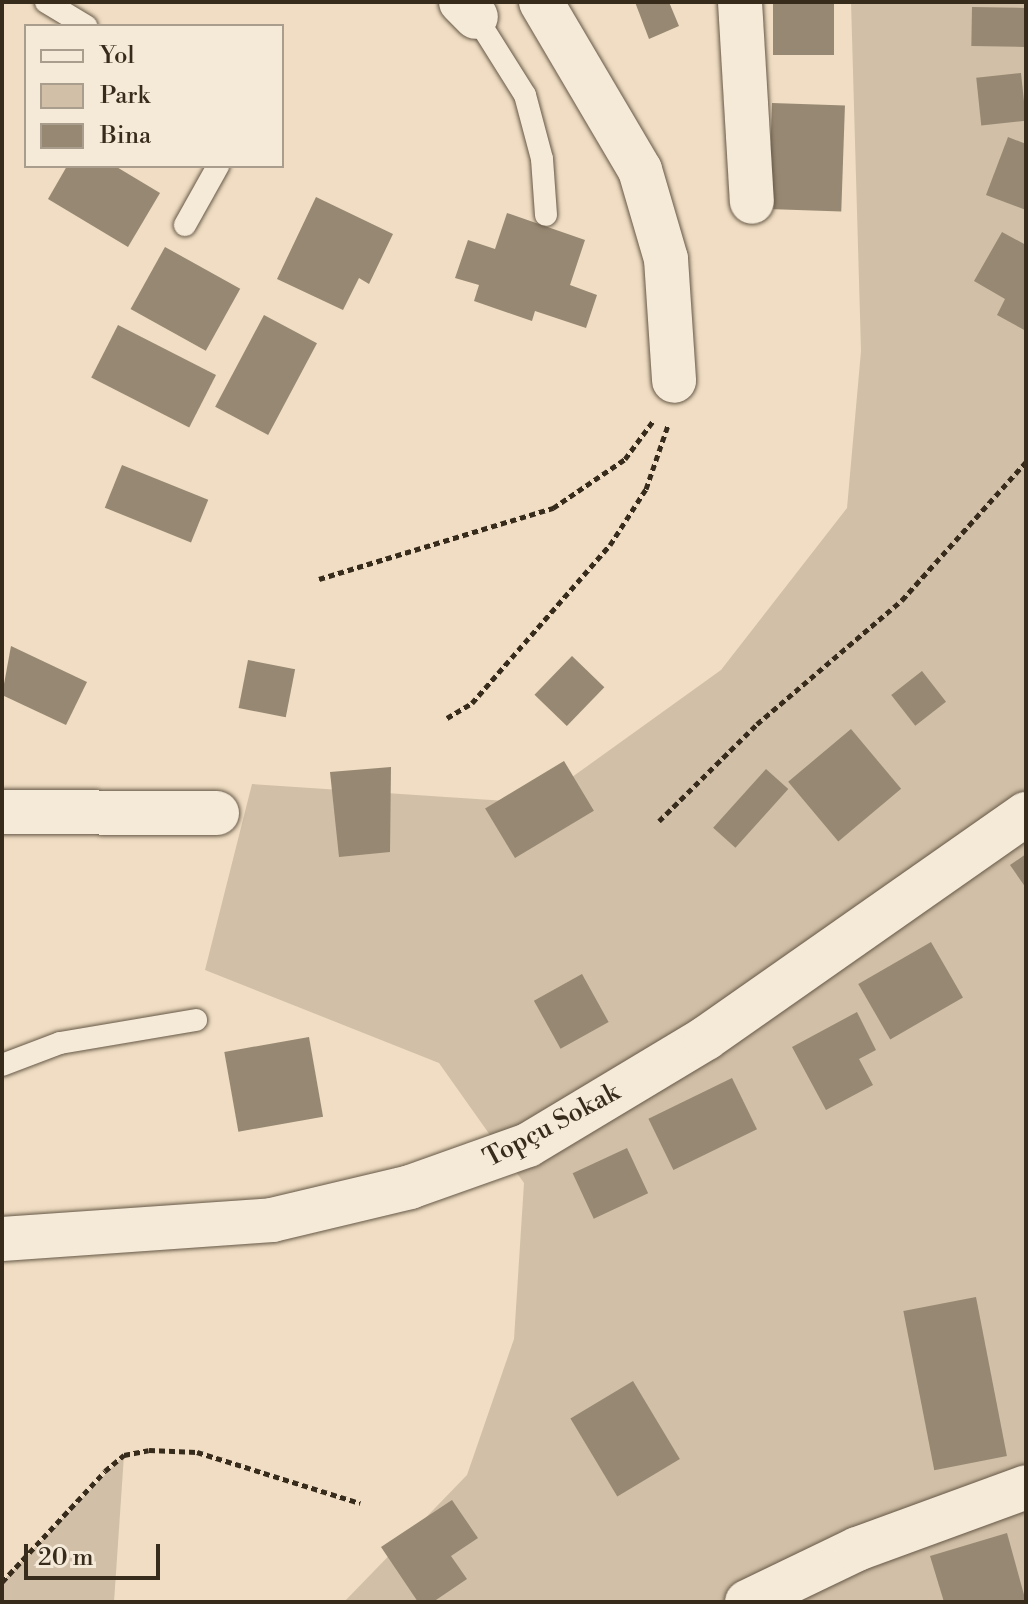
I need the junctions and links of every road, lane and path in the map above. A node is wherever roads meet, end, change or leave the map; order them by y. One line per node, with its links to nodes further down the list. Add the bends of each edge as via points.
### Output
1 (46, 2): 5 (lane)
2 (541, 2): 10 (street, via 640,170 666,259)
3 (740, 2): 7 (street)
4 (469, 9): 8 (lane, via 525,95 542,159)
5 (83, 24)
6 (217, 168): 9 (lane)
7 (752, 202)
8 (546, 215)
9 (185, 225)
10 (674, 381): 12 (path, via 625,459 595,485 482,534); 13 (path, via 665,441 610,545 472,703)
11 (1026, 462): 17 (path, via 902,600 757,724)
12 (319, 579)
13 (447, 718)
14 (2, 812): 15 (street)
15 (217, 813)
16 (1026, 814): 20 (street, Topçu Sokak, via 706,1038 488,1162 272,1220)
17 (659, 821)
18 (196, 1020): 19 (lane, via 74,1039)
19 (2, 1065)
20 (2, 1239)
21 (1026, 1487): 24 (street, via 857,1549)
22 (360, 1503): 23 (path, via 251,1466 149,1450 124,1455)
23 (2, 1582)
24 (747, 1602)

